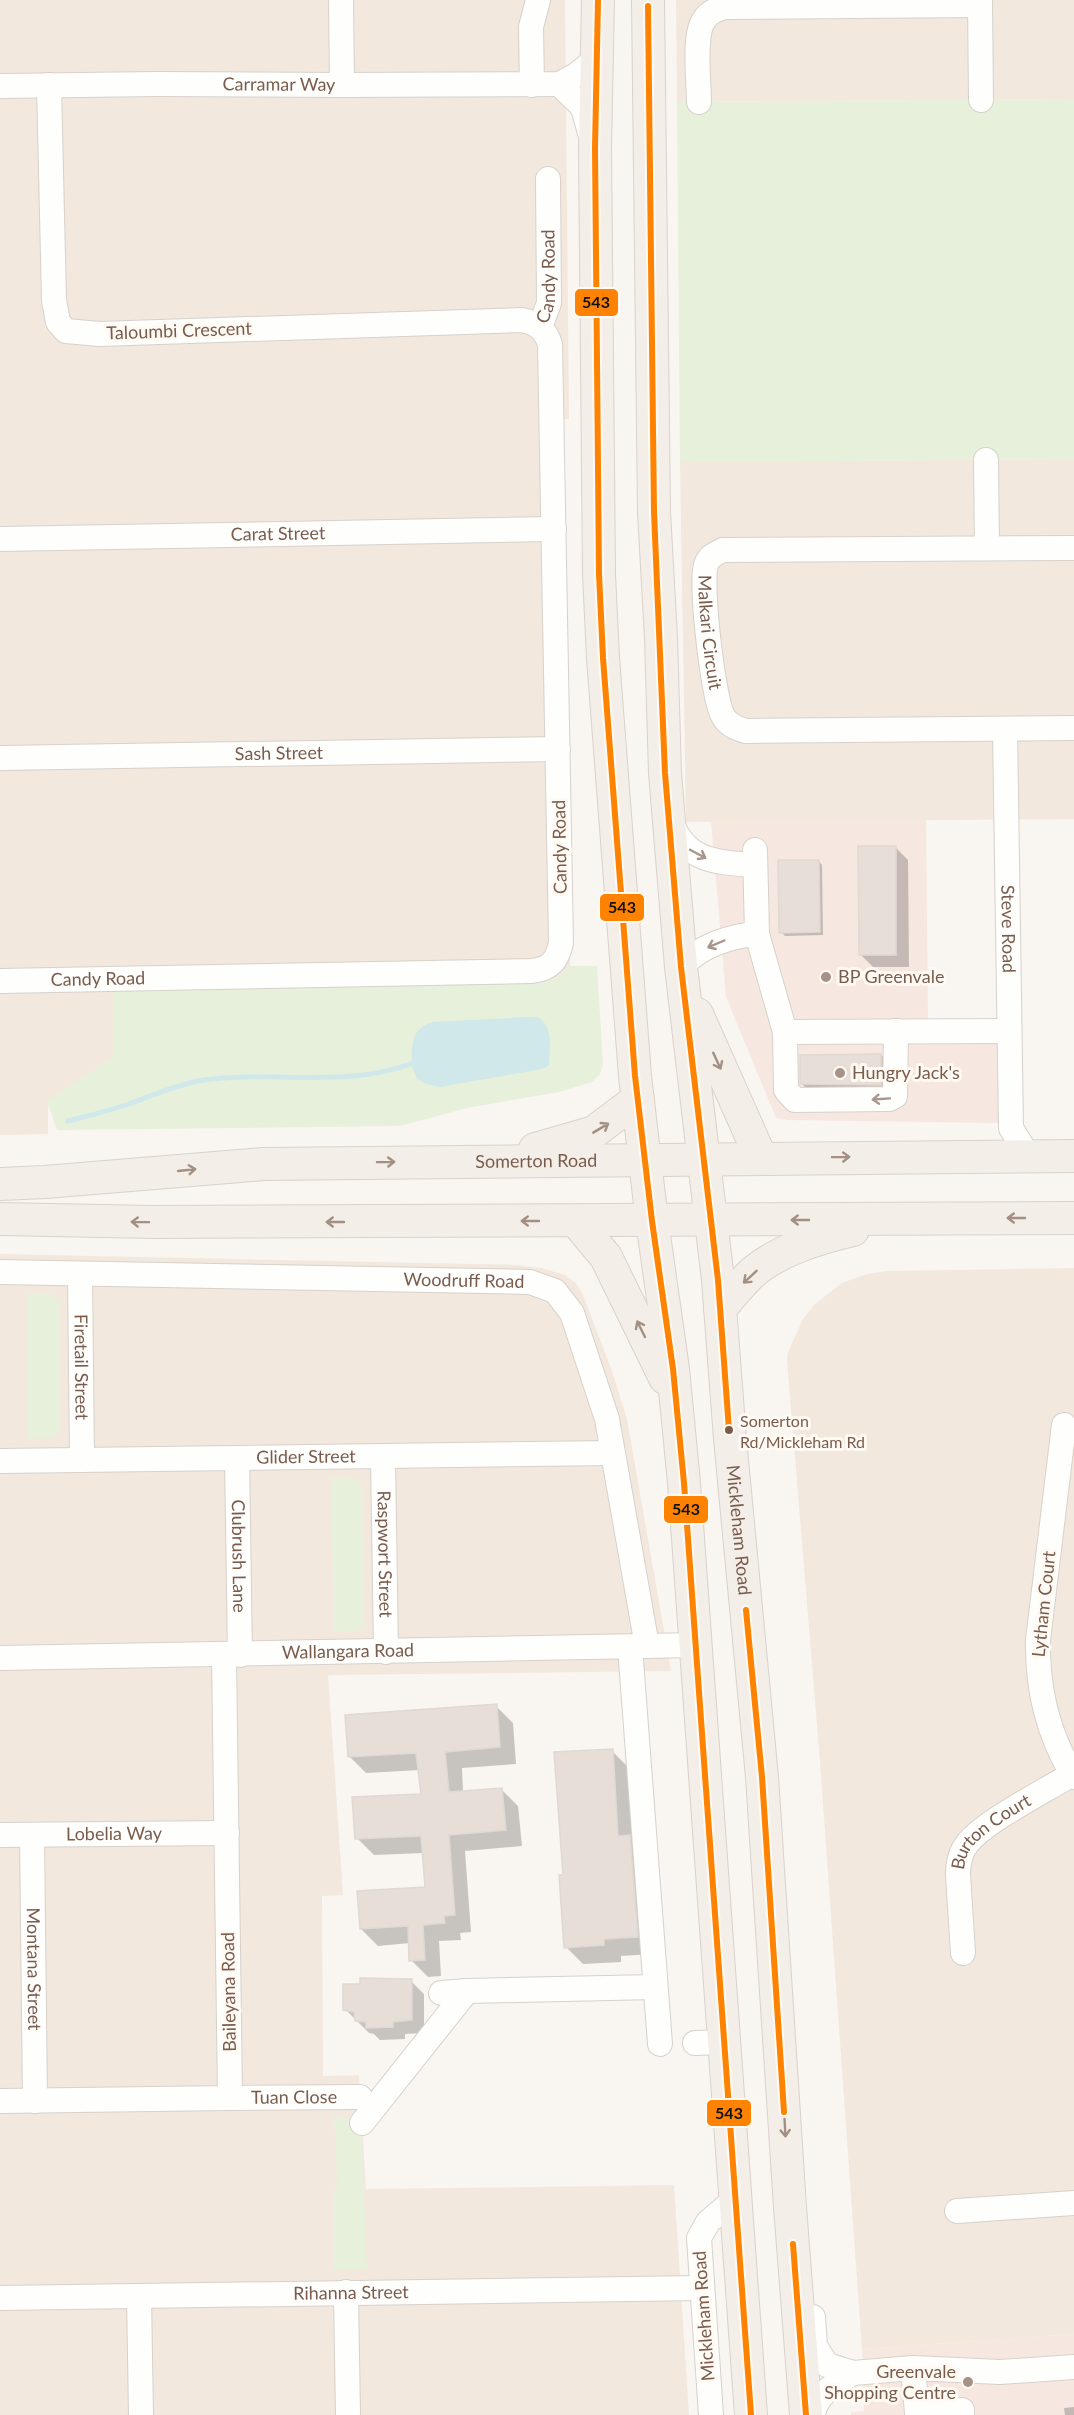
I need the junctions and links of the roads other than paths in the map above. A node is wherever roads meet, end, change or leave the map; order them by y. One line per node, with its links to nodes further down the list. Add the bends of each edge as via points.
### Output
1 (341, 0): 11 (street)
2 (538, 0): 8 (street, via 531,27)
3 (598, 0): 6 (main road)
4 (648, 0): 26 (main road, Mickleham Road, via 654,512)
5 (980, 3): 12 (street); 13 (street, via 724,7 711,12 699,34)
6 (597, 58): 7 (street, Carramar Way); 14 (main road)
7 (559, 84): 8 (street, Carramar Way); 14 (street, via 584,111)
8 (532, 85): 11 (street, Carramar Way)
9 (0, 86): 10 (street, Carramar Way)
10 (49, 86): 11 (street, Carramar Way); 16 (street, Taloumbi Crescent, via 54,300 58,322 66,331 100,334 522,320)
11 (342, 86)
12 (981, 100)
13 (699, 102)
14 (594, 148): 33 (main road, via 598,574)
15 (548, 179): 16 (street, Candy Road, via 549,303)
16 (540, 327): 18 (street, Candy Road, via 550,344)
17 (986, 460): 20 (street)
18 (555, 529): 19 (street, Carat Street); 24 (street, Candy Road)
19 (0, 539)
20 (987, 548): 21 (street, Malkari Circuit); 23 (street, Malkari Circuit, via 723,550 711,556 704,579 710,657 723,717 732,726 746,731)
21 (1074, 548)
22 (1074, 728): 23 (street, Malkari Circuit)
23 (1005, 729): 31 (street, Steve Road)
24 (558, 749): 25 (street, Sash Street); 29 (street, Candy Road, via 561,943 553,963 542,970)
25 (0, 758)
26 (668, 808): 27 (street, one-way to 27, via 675,832 686,848 711,861 754,857); 28 (main road, Mickleham Road)
27 (757, 934): 28 (street, one-way to 28, via 726,939 690,957); 32 (street)
28 (681, 967): 38 (main road, one-way to 38, via 701,1025); 39 (main road, Mickleham Road)
29 (0, 981)
30 (896, 1031): 31 (street); 32 (street); 32 (street, one-way to 32, via 895,1096 818,1100 795,1100 786,1090)
31 (1009, 1031): 34 (street, Steve Road)
32 (784, 1032)
33 (638, 1099): 40 (main road); 41 (main road, one-way to 33, via 594,1132)
34 (1011, 1128): 35 (street, via 1004,1142); 36 (street)
35 (989, 1156): 36 (main road, Somerton Road); 38 (main road, Somerton Road, one-way to 35)
36 (1028, 1156): 37 (main road, Somerton Road)
37 (1074, 1156)
38 (761, 1158): 39 (main road, Somerton Road)
39 (704, 1159): 40 (main road, Somerton Road); 46 (main road, Mickleham Road)
40 (645, 1160): 41 (main road, Somerton Road); 48 (main road)
41 (485, 1161): 42 (main road, Somerton Road, one-way to 41, via 264,1164)
42 (0, 1184)
43 (1074, 1218): 45 (main road, one-way to 45)
44 (0, 1219): 47 (main road, one-way to 44)
45 (900, 1219): 46 (main road, one-way to 46); 51 (main road, one-way to 51, via 822,1237 777,1257 752,1273)
46 (711, 1220): 48 (main road); 51 (main road, Mickleham Road)
47 (576, 1221): 48 (main road); 52 (main road, one-way to 47, via 606,1257)
48 (652, 1221): 52 (main road)
49 (0, 1272): 50 (street, Woodruff Road)
50 (80, 1274): 54 (street, Woodruff Road, via 530,1282 555,1291 572,1313 607,1419); 57 (street, Firetail Street)
51 (720, 1309): 80 (main road, Mickleham Road, one-way to 80, via 762,1777)
52 (676, 1400): 59 (main road)
53 (1064, 1425): 64 (street, Lytham Court, via 1038,1663 1050,1728)
54 (612, 1453): 55 (street, Glider Street); 60 (street, Woodruff Road)
55 (383, 1456): 56 (street, Glider Street); 61 (street, Raspwort Street)
56 (237, 1458): 57 (street, Glider Street); 62 (street, Clubrush Lane)
57 (82, 1460): 58 (street, Glider Street)
58 (0, 1461)
59 (697, 1645): 60 (street, Wallangara Road); 78 (main road, via 710,2042)
60 (639, 1647): 61 (street, Wallangara Road); 69 (street, Woodruff Road)
61 (386, 1652): 62 (street, Wallangara Road)
62 (232, 1655): 63 (street, Wallangara Road); 65 (street, Baileyana Road)
63 (0, 1658)
64 (1073, 1775): 68 (street, Burton Court, via 982,1830 965,1846 958,1864)
65 (227, 1833): 67 (street, Lobelia Way); 74 (street, Baileyana Road)
66 (0, 1835): 67 (street, Lobelia Way)
67 (32, 1835): 75 (street, Montana Street)
68 (963, 1953)
69 (655, 1987): 70 (street); 72 (street, Woodruff Road)
70 (466, 1990): 71 (street); 77 (street)
71 (441, 1994)
72 (660, 2044)
73 (360, 2097): 74 (street, Tuan Close)
74 (230, 2098): 75 (street)
75 (35, 2101): 76 (street)
76 (0, 2102)
77 (362, 2123)
78 (736, 2198): 82 (street, Mickleham Road, via 701,2232); 92 (main road)
79 (1074, 2203): 81 (street)
80 (790, 2207): 88 (street, via 807,2267 815,2346 827,2365); 93 (main road, Mickleham Road)
81 (957, 2211)
82 (702, 2288): 83 (street, Rihanna Street); 91 (street, Mickleham Road)
83 (346, 2292): 84 (street, Rihanna Street); 90 (street)
84 (139, 2296): 85 (street, Rihanna Street); 89 (street)
85 (0, 2298)
86 (1074, 2367): 87 (street, via 1000,2372)
87 (914, 2368): 88 (street); 95 (street, via 917,2413 962,2410)
88 (857, 2373): 94 (street, via 828,2389)
89 (141, 2415)
90 (348, 2415)
91 (711, 2415)
92 (752, 2415)
93 (806, 2415)
94 (813, 2415)
95 (962, 2415)

